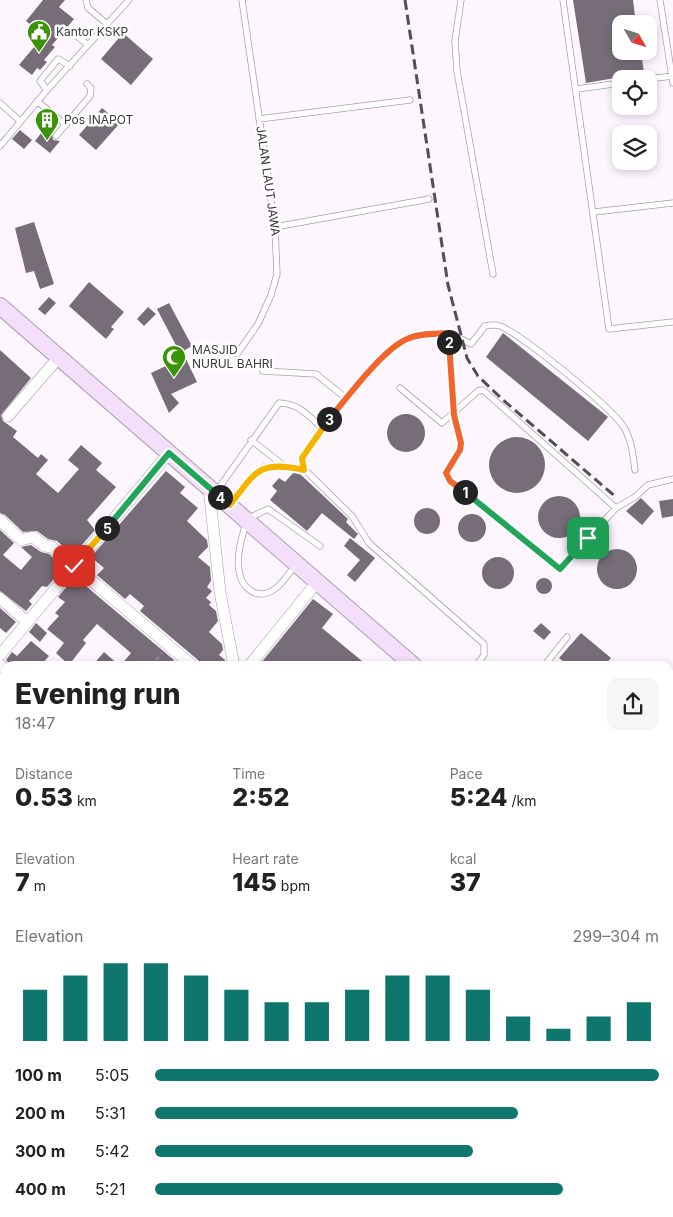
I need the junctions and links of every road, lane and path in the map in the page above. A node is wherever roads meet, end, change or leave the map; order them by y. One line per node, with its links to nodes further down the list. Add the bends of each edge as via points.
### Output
1 (86, 0): 7 (lane, via 88,8)
2 (129, 0): 7 (lane)
3 (242, 0): 20 (lane, JALAN LAUT JAWA)
4 (461, 0): 29 (lane, via 455,41 457,71)
5 (563, 0): 15 (lane)
6 (660, 0): 12 (lane)
7 (107, 24): 9 (lane)
8 (77, 36): 9 (lane)
9 (88, 45): 10 (lane)
10 (70, 66): 16 (lane); 16 (lane, via 58,59 40,82)
11 (657, 79): 12 (lane)
12 (672, 79)
13 (88, 84): 22 (lane, via 90,96)
14 (612, 84): 15 (lane)
15 (577, 89): 27 (lane)
16 (47, 90): 18 (lane)
17 (410, 100): 20 (lane)
18 (37, 101): 21 (lane); 22 (lane)
19 (0, 103): 21 (lane)
20 (259, 119): 28 (lane, JALAN LAUT JAWA)
21 (20, 121): 24 (lane)
22 (66, 125): 23 (lane)
23 (56, 136)
24 (0, 146)
25 (429, 199): 28 (lane)
26 (673, 203): 27 (lane)
27 (594, 212): 31 (lane, via 609,330)
28 (275, 227): 33 (lane, JALAN LAUT JAWA, via 275,283 258,324)
29 (492, 274)
30 (0, 306): 34 (main road)
31 (673, 322)
32 (449, 333): 37 (lane, via 400,342); 38 (lane); 45 (lane, via 471,344 485,326 501,326 512,332 581,384 624,427 633,447)
33 (237, 354)
34 (59, 357): 39 (street); 42 (main road)
35 (263, 371): 37 (lane, via 316,374)
36 (400, 388): 38 (lane, via 439,422)
37 (347, 399): 40 (lane)
38 (454, 415): 49 (lane, via 478,391 483,390); 49 (lane, via 461,446 447,470 448,478 560,569)
39 (8, 416)
40 (322, 428): 41 (lane, via 290,403 279,403); 44 (lane, via 302,458)
41 (250, 440): 43 (lane); 47 (lane, via 236,466)
42 (169, 453): 47 (main road); 54 (street)
43 (283, 465): 44 (lane); 48 (lane, via 258,470)
44 (304, 470): 66 (lane, via 352,516 369,543 484,644 484,655)
45 (635, 470)
46 (673, 479): 49 (lane, via 648,485)
47 (212, 490): 48 (main road); 63 (street, via 220,592)
48 (230, 505): 51 (main road)
49 (616, 508)
50 (0, 520): 54 (street, via 21,540 34,537)
51 (247, 520): 52 (lane, via 268,509); 53 (main road); 53 (lane, via 238,570 248,590 254,594 275,589)
52 (320, 546)
53 (297, 563): 55 (main road)
54 (74, 566): 57 (street); 59 (street)
55 (318, 581): 64 (street); 65 (main road)
56 (0, 598): 57 (street)
57 (27, 622): 60 (street)
58 (567, 637): 67 (lane)
59 (168, 646): 61 (path); 62 (street)
60 (1, 652)
61 (155, 661)
62 (187, 661)
63 (233, 661)
64 (254, 661)
65 (408, 661)
66 (480, 661)
67 (548, 661)

